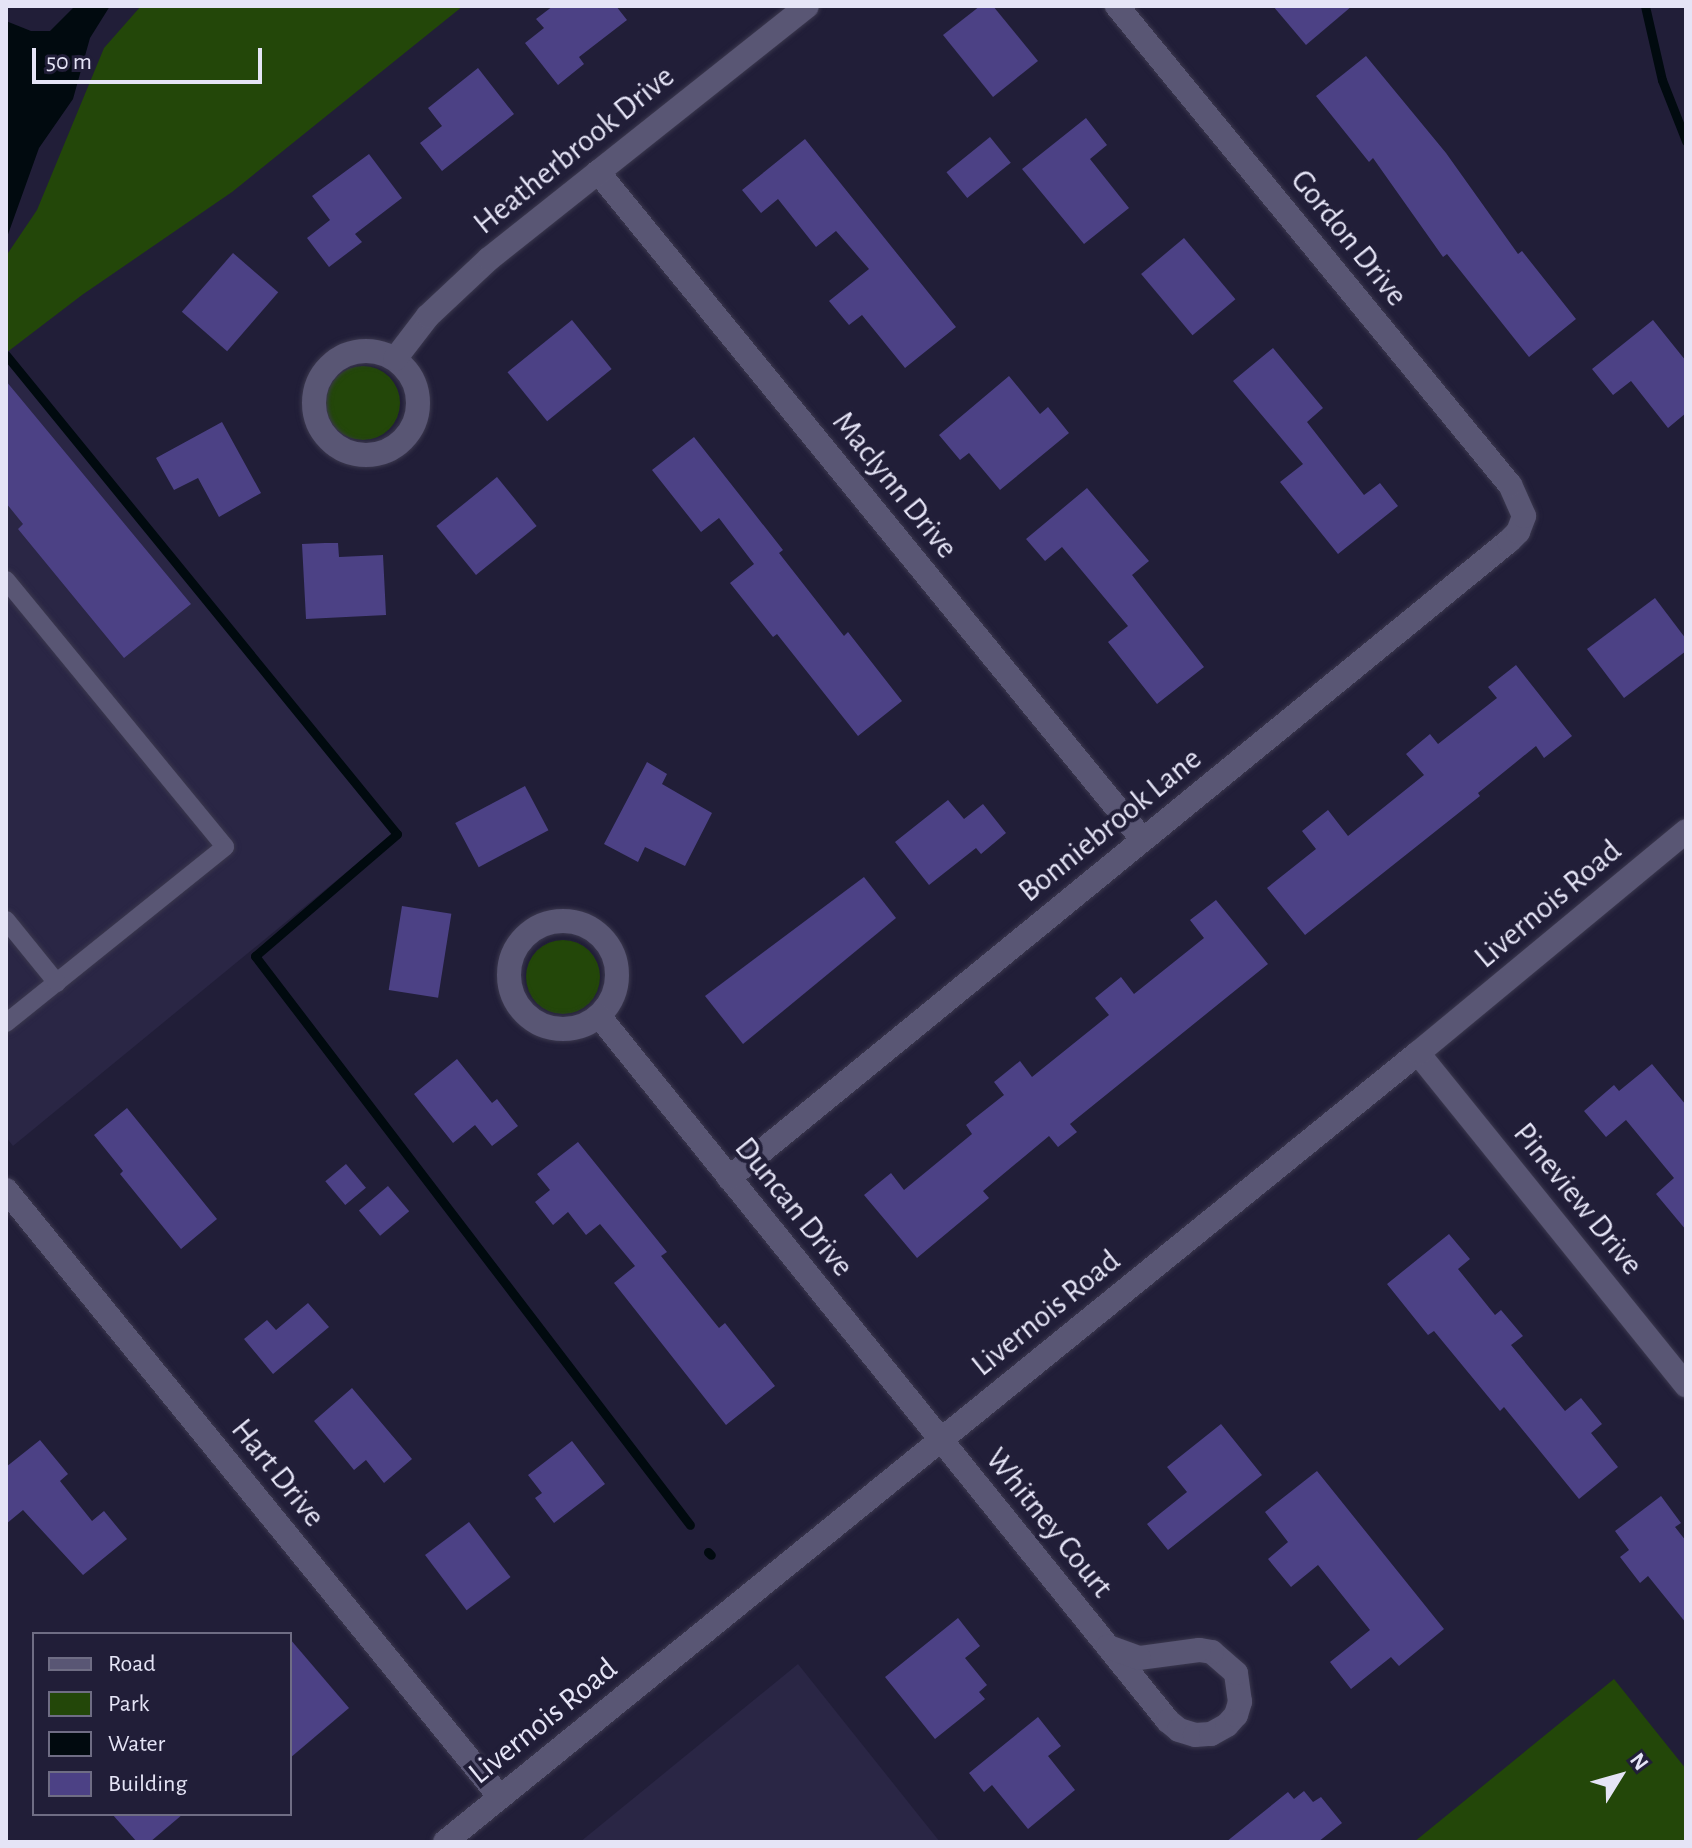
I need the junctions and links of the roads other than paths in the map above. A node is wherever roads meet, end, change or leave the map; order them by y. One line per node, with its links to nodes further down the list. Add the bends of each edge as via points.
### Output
1 (807, 6): 3 (street, Heatherbrook Drive)
2 (1117, 6): 5 (street, Gordon Drive, via 1510,485)
3 (598, 172): 4 (street, Heatherbrook Drive, via 459,285); 8 (street, Maclynn Drive)
4 (395, 359): 4 (street, via 375,351 353,351 319,377 313,398 316,420 328,439 345,451 367,455 388,450 406,437 416,418 418,396 411,375)
5 (1524, 516): 8 (street, Bonniebrook Lane, via 1509,541)
6 (6, 580): 10 (lane, via 225,847)
7 (1686, 831): 13 (street, Livernois Road)
8 (1143, 840): 14 (street, Bonniebrook Lane)
9 (6, 920): 10 (lane)
10 (57, 983): 12 (lane)
11 (599, 1016): 11 (street, via 616,985 611,951 586,926 551,922 534,929 512,956 511,991 519,1007 540,1023 566,1029); 14 (street, Duncan Drive)
12 (6, 1023)
13 (1418, 1053): 16 (street, Pineview Drive); 17 (street, Livernois Road)
14 (729, 1178): 17 (street, Duncan Drive)
15 (6, 1190): 19 (street, Hart Drive)
16 (1686, 1385)
17 (940, 1440): 18 (street, Whitney Court); 19 (street, Livernois Road)
18 (1108, 1647): 18 (street, Whitney Court, via 1179,1730 1211,1734 1236,1715 1236,1673 1212,1652 1139,1658)
19 (500, 1797): 20 (street, Livernois Road)
20 (445, 1842)

